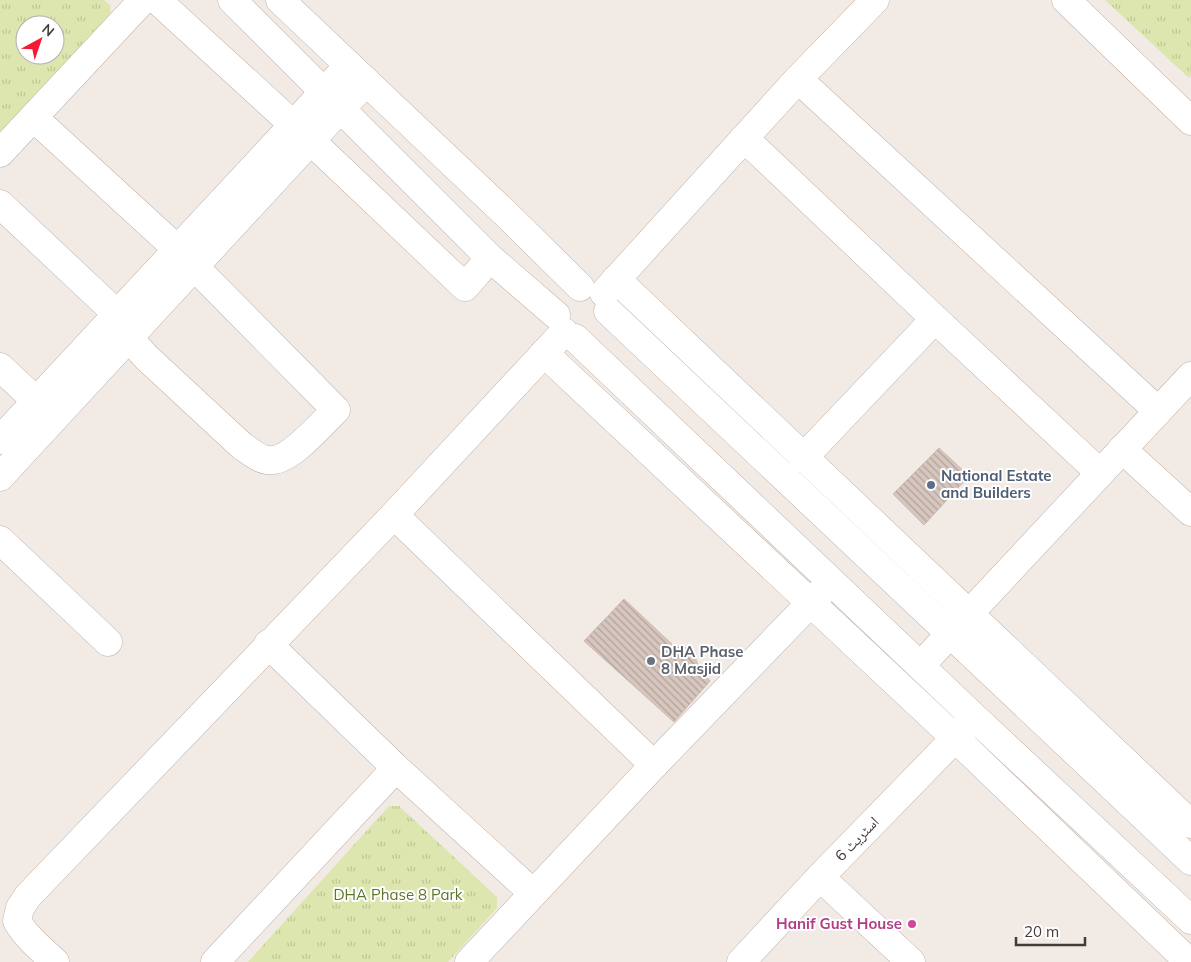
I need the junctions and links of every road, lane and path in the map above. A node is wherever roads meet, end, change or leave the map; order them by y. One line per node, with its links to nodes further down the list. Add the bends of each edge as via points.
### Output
1 (157, 0): 12 (street)
2 (232, 0): 9 (street)
3 (280, 0): 7 (street)
4 (875, 0): 8 (street)
5 (1066, 0): 11 (street)
6 (131, 4): 10 (street)
7 (358, 74): 9 (street); 16 (street)
8 (798, 79): 13 (street); 27 (street)
9 (333, 100): 12 (street); 17 (street)
10 (34, 118): 14 (street); 18 (street)
11 (1191, 121)
12 (302, 133): 17 (street, via 465,287); 18 (street)
13 (744, 138): 19 (street); 20 (street)
14 (0, 153)
15 (0, 204): 21 (street)
16 (506, 214): 17 (street); 19 (street)
17 (483, 251): 22 (street)
18 (185, 258): 21 (street); 21 (street, via 336,410 290,455 273,461 260,458 242,446 146,357)
19 (601, 293): 22 (street, via 570,290 562,296 557,305); 22 (street, via 607,321 602,329 585,339); 31 (street); 40 (street)
20 (934, 319): 31 (street); 32 (street)
21 (123, 326): 28 (street)
22 (565, 329): 23 (street); 37 (street)
23 (544, 353): 35 (street); 38 (street)
24 (0, 367): 28 (street)
25 (1191, 376): 27 (street)
26 (0, 392): 28 (street)
27 (1158, 411): 30 (street)
28 (39, 416): 29 (street); 33 (street)
29 (0, 440)
30 (1122, 449): 32 (street); 34 (street)
31 (803, 458): 39 (street)
32 (1100, 472): 39 (street)
33 (0, 477)
34 (1191, 512)
35 (394, 515): 42 (street); 46 (street)
36 (0, 540): 41 (street)
37 (831, 581): 38 (street); 43 (street)
38 (811, 602): 45 (street); 46 (street)
39 (970, 614): 40 (street); 48 (street)
40 (951, 633): 43 (street); 49 (street)
41 (108, 642)
42 (268, 644): 47 (street); 53 (street, via 28,896)
43 (921, 665): 44 (street)
44 (975, 718): 45 (street, اسٹریٹ 6); 52 (street)
45 (955, 738): 50 (street, اسٹریٹ 6); 59 (street)
46 (654, 765): 51 (street)
47 (396, 768): 51 (street); 55 (street)
48 (1191, 824)
49 (1191, 861)
50 (820, 877): 57 (street, اسٹریٹ 6); 58 (street)
51 (533, 893): 56 (street)
52 (1191, 920)
53 (8, 924): 54 (street, via 22,930)
54 (55, 962)
55 (216, 962)
56 (469, 962)
57 (741, 962)
58 (911, 962)
59 (1189, 962)

